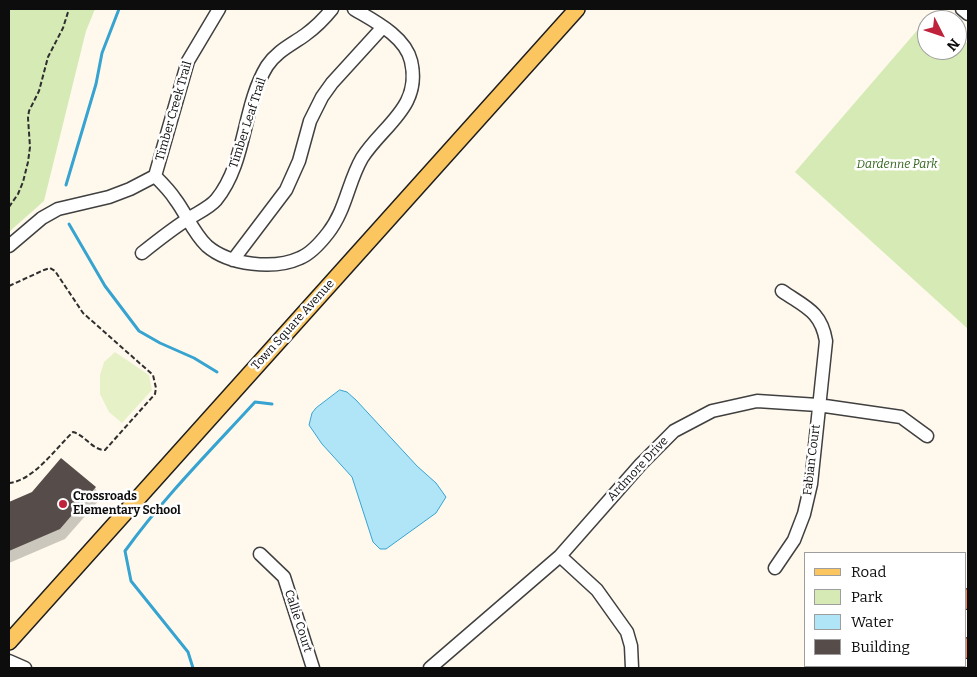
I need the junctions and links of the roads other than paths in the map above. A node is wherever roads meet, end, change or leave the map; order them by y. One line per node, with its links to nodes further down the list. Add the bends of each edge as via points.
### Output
1 (219, 9): 8 (street, Timber Creek Trail, via 188,61)
2 (332, 9): 9 (street, Timber Leaf Trail, via 319,24 278,53 268,65 260,78 232,174 224,190 214,202)
3 (354, 9): 7 (street)
4 (578, 9): 19 (main road, Town Square Avenue)
5 (962, 9): 6 (street)
6 (968, 14)
7 (383, 27): 12 (street, via 322,97 310,121 299,161 286,190); 12 (street, via 404,45 411,60 411,91 406,106 362,159 341,213 328,233 302,258 268,266)
8 (155, 176): 9 (street, via 176,199); 10 (street, Timber Creek Trail, via 109,197 58,209)
9 (187, 219): 11 (street, Timber Leaf Trail); 12 (street, via 206,245)
10 (9, 246)
11 (142, 253)
12 (233, 260)
13 (782, 291): 14 (street, Fabian Court, via 818,316 824,329 826,341)
14 (818, 405): 15 (street, Ardmore Drive, via 901,417); 17 (street, Ardmore Drive, via 757,400 712,411 674,431); 18 (street, Fabian Court, via 811,484 804,514 794,540)
15 (927, 436)
16 (260, 554): 22 (street, Callie Court, via 284,577)
17 (560, 556): 23 (street, Ardmore Drive); 24 (street, via 597,590 628,632)
18 (775, 568)
19 (9, 642)
20 (10, 664): 21 (street)
21 (25, 668)
22 (313, 668)
23 (430, 668)
24 (632, 668)

